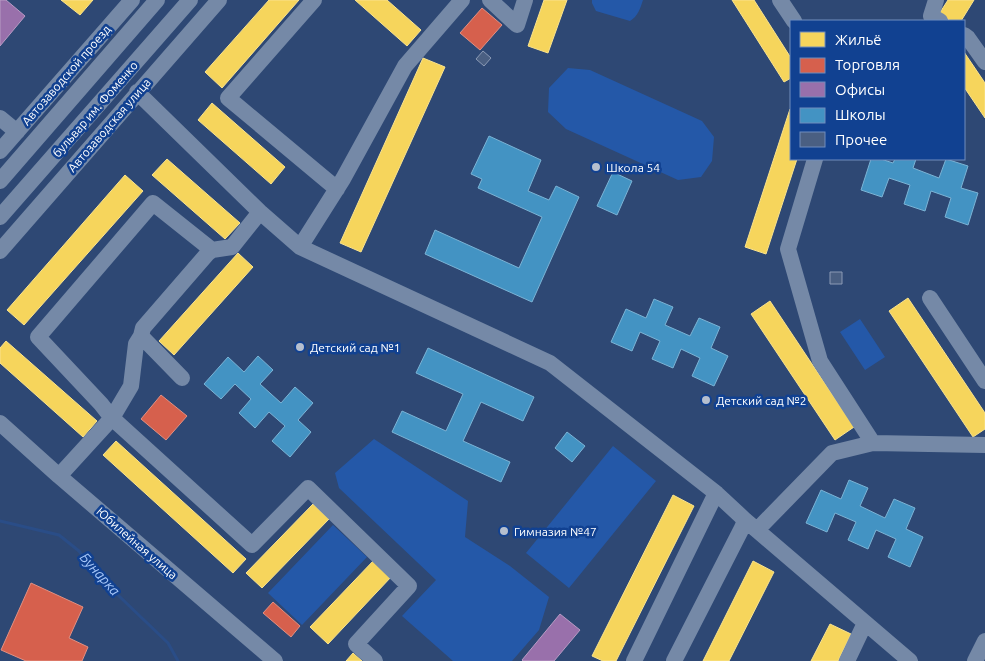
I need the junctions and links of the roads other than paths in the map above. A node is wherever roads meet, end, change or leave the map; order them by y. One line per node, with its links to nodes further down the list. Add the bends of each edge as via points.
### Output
1 (132, 0): 17 (street, Автозаводской проезд)
2 (157, 0): 20 (street, бульвар им. Фоменко)
3 (190, 0): 23 (street, бульвар им. Фоменко)
4 (219, 0): 15 (street, Автозаводская улица)
5 (314, 0): 21 (street, via 228,98)
6 (462, 0): 21 (street, via 405,66)
7 (490, 0): 8 (street, via 517,25)
8 (526, 0)
9 (780, 0): 11 (street)
10 (936, 0): 12 (street, via 931,16)
11 (793, 20)
12 (938, 20)
13 (965, 36): 14 (street)
14 (985, 62)
15 (137, 92): 22 (street); 26 (street, Автозаводская улица)
16 (0, 118): 17 (street)
17 (16, 132): 18 (street, Автозаводской проезд)
18 (0, 151)
19 (815, 160): 33 (street, via 788,249 820,361)
20 (0, 181)
21 (337, 189): 24 (street)
22 (260, 212): 24 (street); 25 (street, via 232,247)
23 (0, 217)
24 (300, 246): 36 (street, via 550,363)
25 (212, 250): 28 (street, via 143,328); 31 (street, via 152,203 38,337)
26 (0, 252)
27 (930, 298): 30 (street)
28 (141, 336): 29 (street); 31 (street, via 136,344 130,386)
29 (182, 378)
30 (985, 381)
31 (112, 418): 35 (street); 42 (street, via 252,545 308,488 409,586 356,644)
32 (0, 423): 35 (street, Юбилейная улица)
33 (873, 443): 34 (street); 37 (street, via 832,453)
34 (985, 445)
35 (59, 476): 41 (street, Юбилейная улица)
36 (716, 493): 37 (street); 43 (street)
37 (751, 525): 38 (street); 44 (street, via 742,528)
38 (865, 623): 40 (street); 45 (street)
39 (985, 641): 46 (street)
40 (904, 659)
41 (275, 661)
42 (376, 661)
43 (634, 661)
44 (674, 661)
45 (847, 661)
46 (975, 661)

